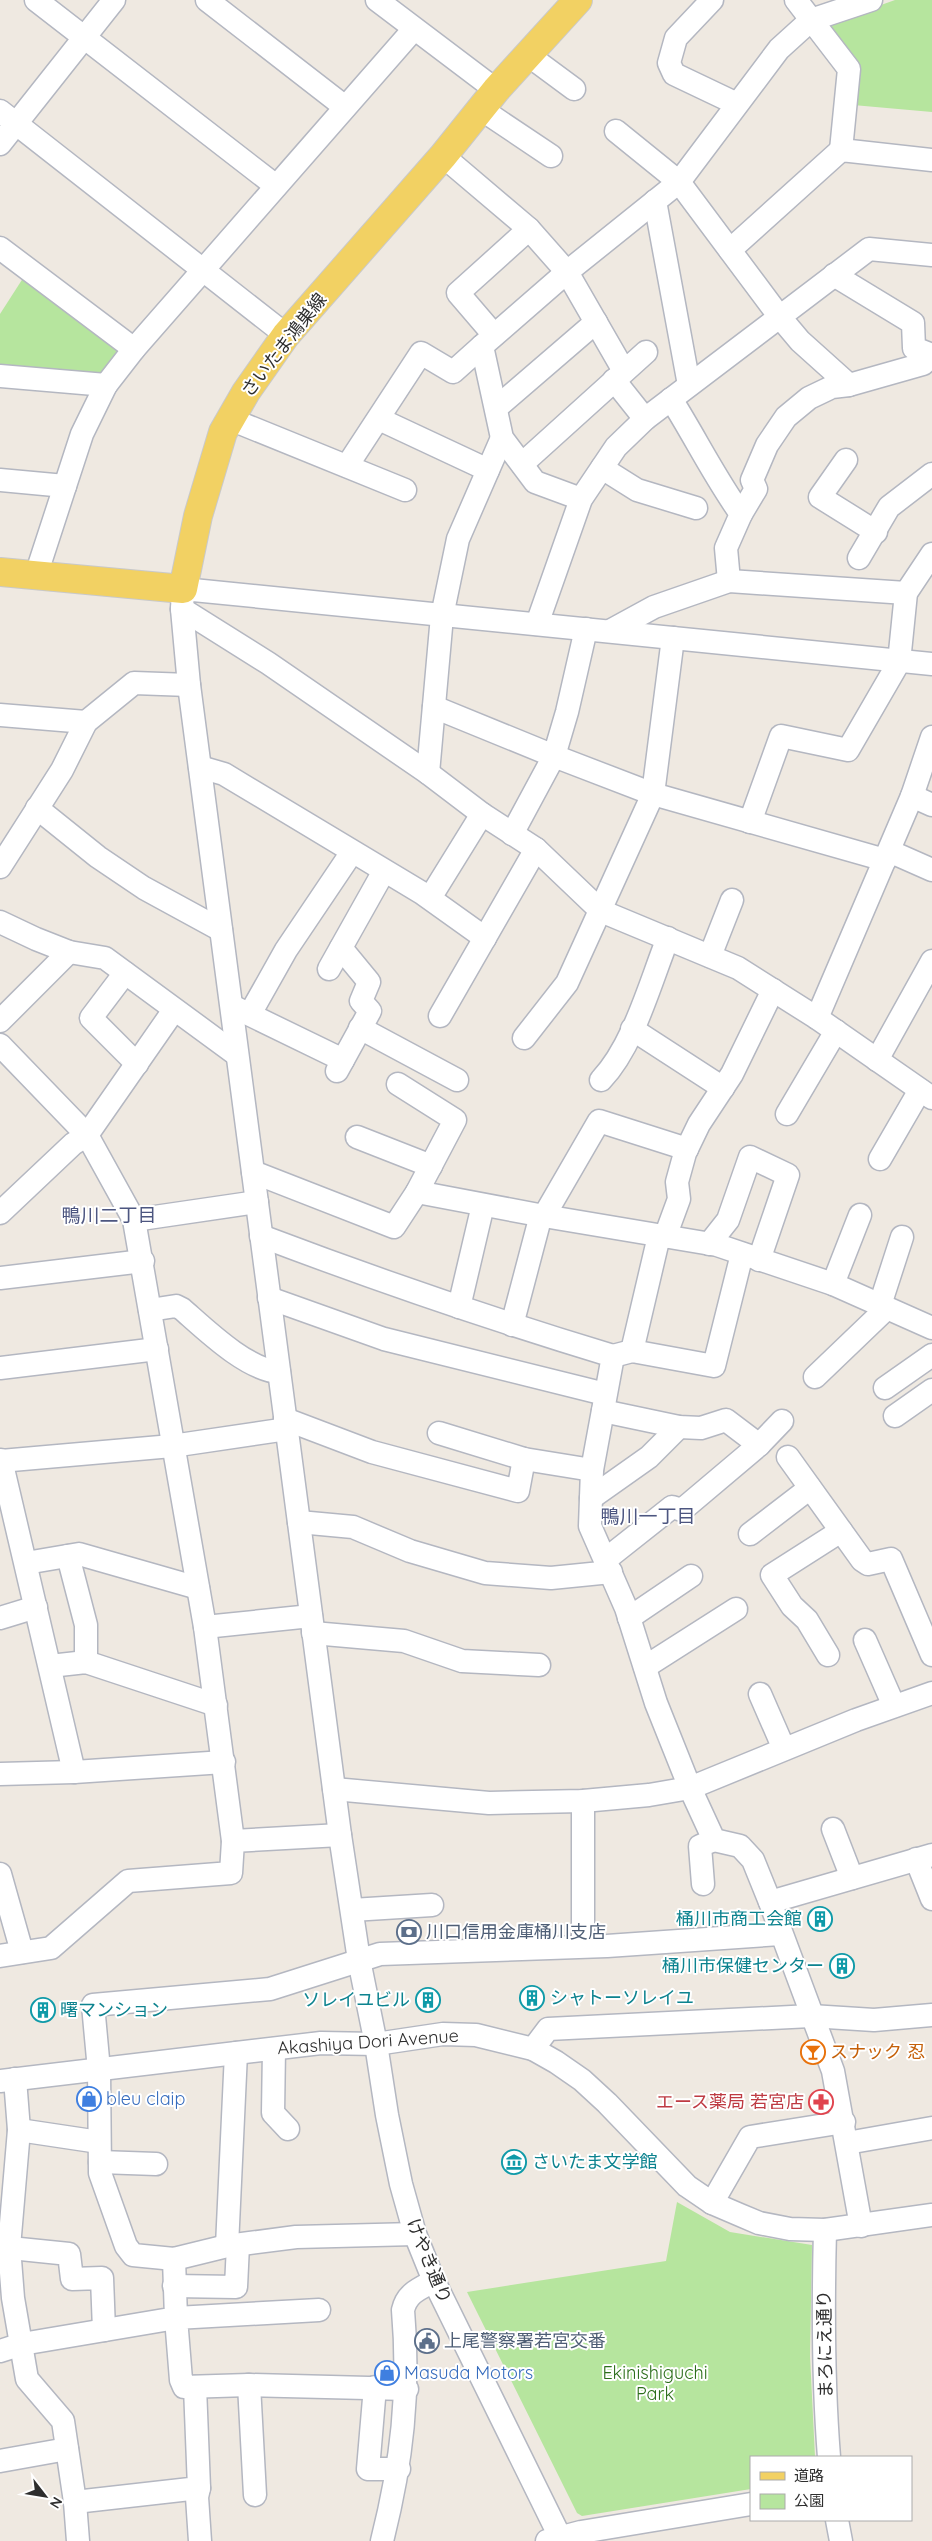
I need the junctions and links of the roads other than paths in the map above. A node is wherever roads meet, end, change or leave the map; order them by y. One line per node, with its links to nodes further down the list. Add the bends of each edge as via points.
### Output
1 (36, 0): 11 (street)
2 (114, 0): 11 (street)
3 (207, 0): 16 (street)
4 (377, 0): 10 (street)
5 (578, 0): 12 (main road, さいたま鴻巣線)
6 (712, 0): 15 (street, via 676,38 669,63 674,74)
7 (796, 0): 9 (street)
8 (871, 0): 9 (street)
9 (811, 20): 15 (street, via 779,49); 20 (street, via 849,69)
10 (414, 29): 14 (street); 16 (street)
11 (85, 38): 17 (street); 25 (street)
12 (528, 55): 13 (street); 14 (main road, さいたま鴻巣線)
13 (574, 89)
14 (488, 100): 21 (main road, さいたま鴻巣線); 22 (street)
15 (737, 104): 24 (street)
16 (345, 107): 25 (street)
17 (8, 118): 19 (street); 31 (street)
18 (616, 131): 24 (street)
19 (0, 144)
20 (842, 150): 23 (street); 29 (street)
21 (444, 156): 27 (street); 36 (main road, さいたま鴻巣線)
22 (551, 156)
23 (932, 160)
24 (678, 182): 26 (street); 29 (street)
25 (276, 186): 31 (street)
26 (655, 201): 32 (street); 44 (street)
27 (530, 229): 32 (street); 37 (street, via 458,293)
28 (0, 248): 38 (street)
29 (730, 250): 34 (street)
30 (932, 255): 33 (street, via 869,249)
31 (203, 269): 36 (street); 38 (street)
32 (567, 272): 35 (street); 37 (street)
33 (834, 274): 34 (street); 40 (street, via 913,323 914,348)
34 (779, 316): 44 (street); 45 (street, via 800,341)
35 (596, 322): 41 (street); 47 (street)
36 (286, 335): 48 (main road, さいたま鴻巣線)
37 (488, 341): 47 (street); 49 (street, via 453,372 420,353)
38 (134, 349): 43 (street)
39 (646, 352): 41 (street)
40 (931, 355): 45 (street, via 923,364)
41 (619, 375): 50 (street); 53 (street)
42 (0, 376): 43 (street)
43 (106, 384): 59 (street, via 82,434)
44 (689, 385): 46 (street)
45 (849, 385): 63 (street, via 832,387 809,398 786,417 766,444 752,480 756,489)
46 (670, 399): 50 (street); 63 (street)
47 (496, 408): 51 (street)
48 (230, 419): 54 (street); 71 (main road, さいたま鴻巣線, via 223,432 198,516)
49 (379, 419): 54 (street); 56 (street)
50 (645, 419): 55 (street, via 616,446)
51 (502, 438): 53 (street); 56 (street)
52 (846, 460): 64 (street, via 820,497)
53 (522, 464): 61 (street, via 535,482)
54 (347, 466): 60 (street)
55 (602, 468): 61 (street); 62 (street, via 637,490)
56 (488, 470): 72 (street, via 458,539)
57 (932, 474): 64 (street, via 888,507)
58 (0, 480): 59 (street)
59 (65, 486): 68 (street)
60 (405, 490)
61 (582, 499): 73 (street)
62 (696, 508)
63 (741, 514): 69 (street, via 726,548)
64 (876, 532): 66 (street)
65 (932, 554): 70 (street)
66 (859, 558)
67 (0, 572): 68 (main road)
68 (36, 575): 71 (main road)
69 (729, 581): 70 (street); 75 (street, via 654,607)
70 (906, 593): 77 (street)
71 (183, 599): 72 (street); 79 (street, けやき通り); 86 (street, via 268,663)
72 (442, 616): 73 (street); 80 (street)
73 (537, 624): 74 (street)
74 (586, 629): 75 (street); 84 (street)
75 (610, 631): 76 (street)
76 (672, 638): 77 (street); 87 (street)
77 (900, 662): 78 (street); 91 (street, via 848,750 781,736)
78 (932, 664)
79 (189, 685): 82 (street, via 134,683); 85 (street, けやき通り)
80 (434, 707): 84 (street); 86 (street)
81 (0, 715): 82 (street)
82 (86, 722): 89 (street, via 62,770)
83 (932, 737): 88 (street)
84 (554, 756): 87 (street); 92 (street)
85 (200, 767): 94 (street, via 224,774); 103 (street, けやき通り)
86 (428, 773): 90 (street)
87 (653, 794): 91 (street); 101 (street)
88 (922, 801): 95 (street)
89 (37, 808): 96 (street); 103 (street, via 98,857 144,888)
90 (482, 814): 92 (street); 99 (street)
91 (750, 822): 95 (street)
92 (512, 834): 93 (street)
93 (536, 849): 101 (street); 104 (street)
94 (352, 852): 97 (street); 114 (street)
95 (887, 856): 98 (street); 116 (street)
96 (0, 867)
97 (384, 870): 99 (street); 106 (street)
98 (932, 870)
99 (430, 898): 104 (street)
100 (732, 900): 108 (street)
101 (601, 912): 105 (street); 121 (street, via 567,983)
102 (0, 922): 107 (street)
103 (221, 930): 114 (street, けやき通り)
104 (485, 938): 115 (street)
105 (668, 938): 108 (street); 119 (street)
106 (341, 948): 110 (street); 118 (street, via 369,982 361,1001 370,1011)
107 (70, 952): 111 (street, via 105,958); 117 (street)
108 (710, 956): 112 (street, via 738,968)
109 (932, 961): 124 (street)
110 (329, 969)
111 (125, 973): 113 (street); 125 (street, via 90,1018)
112 (774, 990): 116 (street); 129 (street)
113 (174, 1010): 123 (street); 125 (street)
114 (241, 1010): 118 (street, via 340,1066); 123 (street, けやき通り)
115 (440, 1016)
116 (817, 1018): 120 (street)
117 (0, 1021)
118 (360, 1028): 126 (street)
119 (632, 1029): 127 (street, via 614,1067); 129 (street)
120 (836, 1031): 124 (street); 131 (street)
121 (524, 1038)
122 (0, 1045): 132 (street)
123 (237, 1054): 137 (street, けやき通り)
124 (877, 1060): 130 (street)
125 (137, 1064): 132 (street)
126 (457, 1080)
127 (602, 1080)
128 (398, 1084): 136 (street, via 455,1120)
129 (723, 1088): 134 (street, via 699,1124)
130 (926, 1094): 135 (street)
131 (787, 1114)
132 (86, 1136): 141 (street, via 73,1144); 144 (street)
133 (357, 1137): 136 (street)
134 (687, 1150): 143 (street, via 599,1121); 146 (street, via 677,1182 679,1199)
135 (880, 1159)
136 (431, 1166): 138 (street)
137 (253, 1172): 138 (street, via 394,1226); 139 (street, けやき通り)
138 (417, 1192): 140 (street)
139 (257, 1202): 144 (street); 145 (street, けやき通り)
140 (483, 1205): 143 (street); 155 (street)
141 (0, 1214)
142 (860, 1215): 152 (street)
143 (542, 1216): 146 (street); 157 (street)
144 (134, 1220): 150 (street)
145 (261, 1236): 153 (street, けやき通り); 155 (street)
146 (662, 1236): 148 (street); 160 (street)
147 (902, 1237): 154 (street)
148 (709, 1244): 149 (street); 149 (street, via 728,1220 750,1157 788,1175)
149 (751, 1257): 152 (street); 160 (street, via 714,1366)
150 (142, 1261): 151 (street); 156 (street)
151 (0, 1278)
152 (834, 1284): 154 (street)
153 (270, 1298): 163 (street, けやき通り); 167 (street, via 384,1339)
154 (884, 1306): 158 (street); 164 (street)
155 (459, 1307): 157 (street)
156 (150, 1310): 159 (street); 163 (street, via 176,1306 220,1343 267,1371)
157 (512, 1325): 160 (street)
158 (932, 1328)
159 (156, 1349): 162 (street); 174 (street)
160 (622, 1354): 167 (street)
161 (932, 1355): 165 (street)
162 (0, 1368)
163 (279, 1372): 170 (street, けやき通り)
164 (815, 1377)
165 (885, 1388)
166 (932, 1390): 168 (street)
167 (604, 1403): 171 (street); 178 (street)
168 (895, 1416)
169 (782, 1421): 173 (street)
170 (286, 1424): 174 (street); 176 (street, via 372,1452 518,1491); 181 (street, けやき通り)
171 (679, 1427): 173 (street, via 701,1428 726,1420); 180 (street, via 649,1457)
172 (439, 1434): 176 (street)
173 (759, 1445): 186 (street, via 682,1510 672,1507)
174 (172, 1446): 177 (street); 188 (street)
175 (788, 1457): 179 (street)
176 (524, 1459): 178 (street)
177 (1, 1460): 185 (street)
178 (592, 1470): 180 (street)
179 (810, 1488): 182 (street); 183 (street)
180 (591, 1498): 186 (street, via 590,1526)
181 (299, 1522): 186 (street, via 353,1527 410,1551 485,1573 551,1578); 193 (street, けやき通り)
182 (841, 1531): 196 (street, via 772,1575 792,1606 807,1620); 197 (street, via 868,1564 891,1559)
183 (750, 1534)
184 (68, 1556): 185 (street); 188 (street, via 79,1554); 198 (street, via 86,1625)
185 (26, 1563): 189 (street)
186 (608, 1566): 192 (street)
187 (691, 1576): 192 (street)
188 (198, 1588): 194 (street)
189 (36, 1607): 191 (street); 200 (street)
190 (736, 1608): 201 (street)
191 (0, 1618)
192 (629, 1618): 201 (street)
193 (312, 1624): 194 (street); 199 (street, via 404,1641 462,1661); 211 (street, けやき通り)
194 (205, 1627): 204 (street)
195 (865, 1640): 205 (street)
196 (828, 1655)
197 (932, 1655)
198 (86, 1662): 200 (street); 204 (street)
199 (539, 1665)
200 (50, 1666): 208 (street)
201 (645, 1667): 210 (street)
202 (932, 1693): 205 (street)
203 (760, 1694): 206 (street)
204 (216, 1705): 207 (street)
205 (894, 1706): 206 (street)
206 (784, 1749): 210 (street)
207 (224, 1762): 208 (street); 216 (street)
208 (74, 1772): 209 (street)
209 (0, 1774)
210 (690, 1788): 212 (street); 215 (street)
211 (334, 1790): 212 (street, via 489,1803); 214 (street, けやき通り)
212 (583, 1801): 226 (street)
213 (833, 1829): 219 (street)
214 (340, 1835): 216 (street); 224 (street, けやき通り)
215 (714, 1840): 220 (street, via 700,1846); 222 (street, via 740,1846 753,1860)
216 (233, 1841): 227 (street, via 231,1873 128,1881 51,1948)
217 (924, 1857): 219 (street); 221 (street)
218 (0, 1874): 227 (street)
219 (852, 1878): 222 (street)
220 (703, 1884)
221 (932, 1899)
222 (770, 1902): 225 (street)
223 (432, 1905): 224 (street)
224 (352, 1910): 228 (street, けやき通り)
225 (780, 1934): 226 (street); 230 (street)
226 (583, 1946): 228 (street, via 380,1954)
227 (11, 1954)
228 (359, 1960): 231 (street, けやき通り); 235 (street, via 270,1988 93,2005)
229 (932, 2015): 230 (street, via 874,2020)
230 (811, 2016): 233 (street, via 548,2029); 240 (street, via 833,2071)
231 (376, 2044): 232 (street, Akashiya Dori Avenue, via 321,2043); 233 (street, Akashiya Dori Avenue, via 443,2034 476,2035); 247 (street, けやき通り, via 393,2149)
232 (274, 2049): 234 (street, Akashiya Dori Avenue); 238 (street, via 272,2113)
233 (532, 2049): 243 (street, Akashiya Dori Avenue, via 582,2080 667,2168)
234 (236, 2053): 235 (street, Akashiya Dori Avenue); 248 (street)
235 (99, 2070): 236 (street, Akashiya Dori Avenue); 241 (street)
236 (8, 2080): 239 (street)
237 (932, 2128): 240 (street)
238 (288, 2129)
239 (19, 2130): 241 (street); 249 (street)
240 (846, 2133): 243 (street, via 750,2137); 245 (street)
241 (99, 2152): 242 (street); 250 (street, via 100,2173 126,2246 133,2255)
242 (156, 2164)
243 (712, 2203): 246 (street, Akashiya Dori Avenue, via 759,2223 790,2230)
244 (932, 2215): 245 (street, Akashiya Dori Avenue)
245 (861, 2226): 246 (street, Akashiya Dori Avenue)
246 (825, 2230): 264 (street, まろにえ通り, via 823,2313)
247 (415, 2234): 248 (street, via 296,2237); 251 (street, けやき通り)
248 (232, 2246): 250 (street); 252 (street, via 236,2287)
249 (5, 2247): 254 (street); 256 (street, via 69,2254 72,2279 102,2278)
250 (174, 2259): 252 (street)
251 (434, 2280): 262 (street, via 405,2300); 272 (street, けやき通り)
252 (174, 2286): 255 (street)
253 (319, 2310): 255 (street)
254 (8, 2317): 257 (street)
255 (176, 2318): 256 (street); 260 (street, via 181,2380 184,2387)
256 (104, 2330): 257 (street)
257 (22, 2344): 258 (street); 263 (street, via 27,2379 63,2421)
258 (0, 2351)
259 (249, 2386): 260 (street); 261 (street); 268 (street)
260 (195, 2387): 267 (street)
261 (375, 2388): 262 (street); 266 (street, via 368,2469)
262 (407, 2389): 266 (street)
263 (67, 2449): 265 (street); 269 (street)
264 (829, 2456)
265 (0, 2461)
266 (398, 2469): 275 (street)
267 (199, 2488): 269 (street); 274 (street)
268 (255, 2495)
269 (75, 2502): 273 (street)
270 (750, 2504): 272 (street, via 581,2532)
271 (837, 2521): 276 (street)
272 (557, 2540)
273 (78, 2541)
274 (200, 2541)
275 (382, 2541)
276 (841, 2541)

